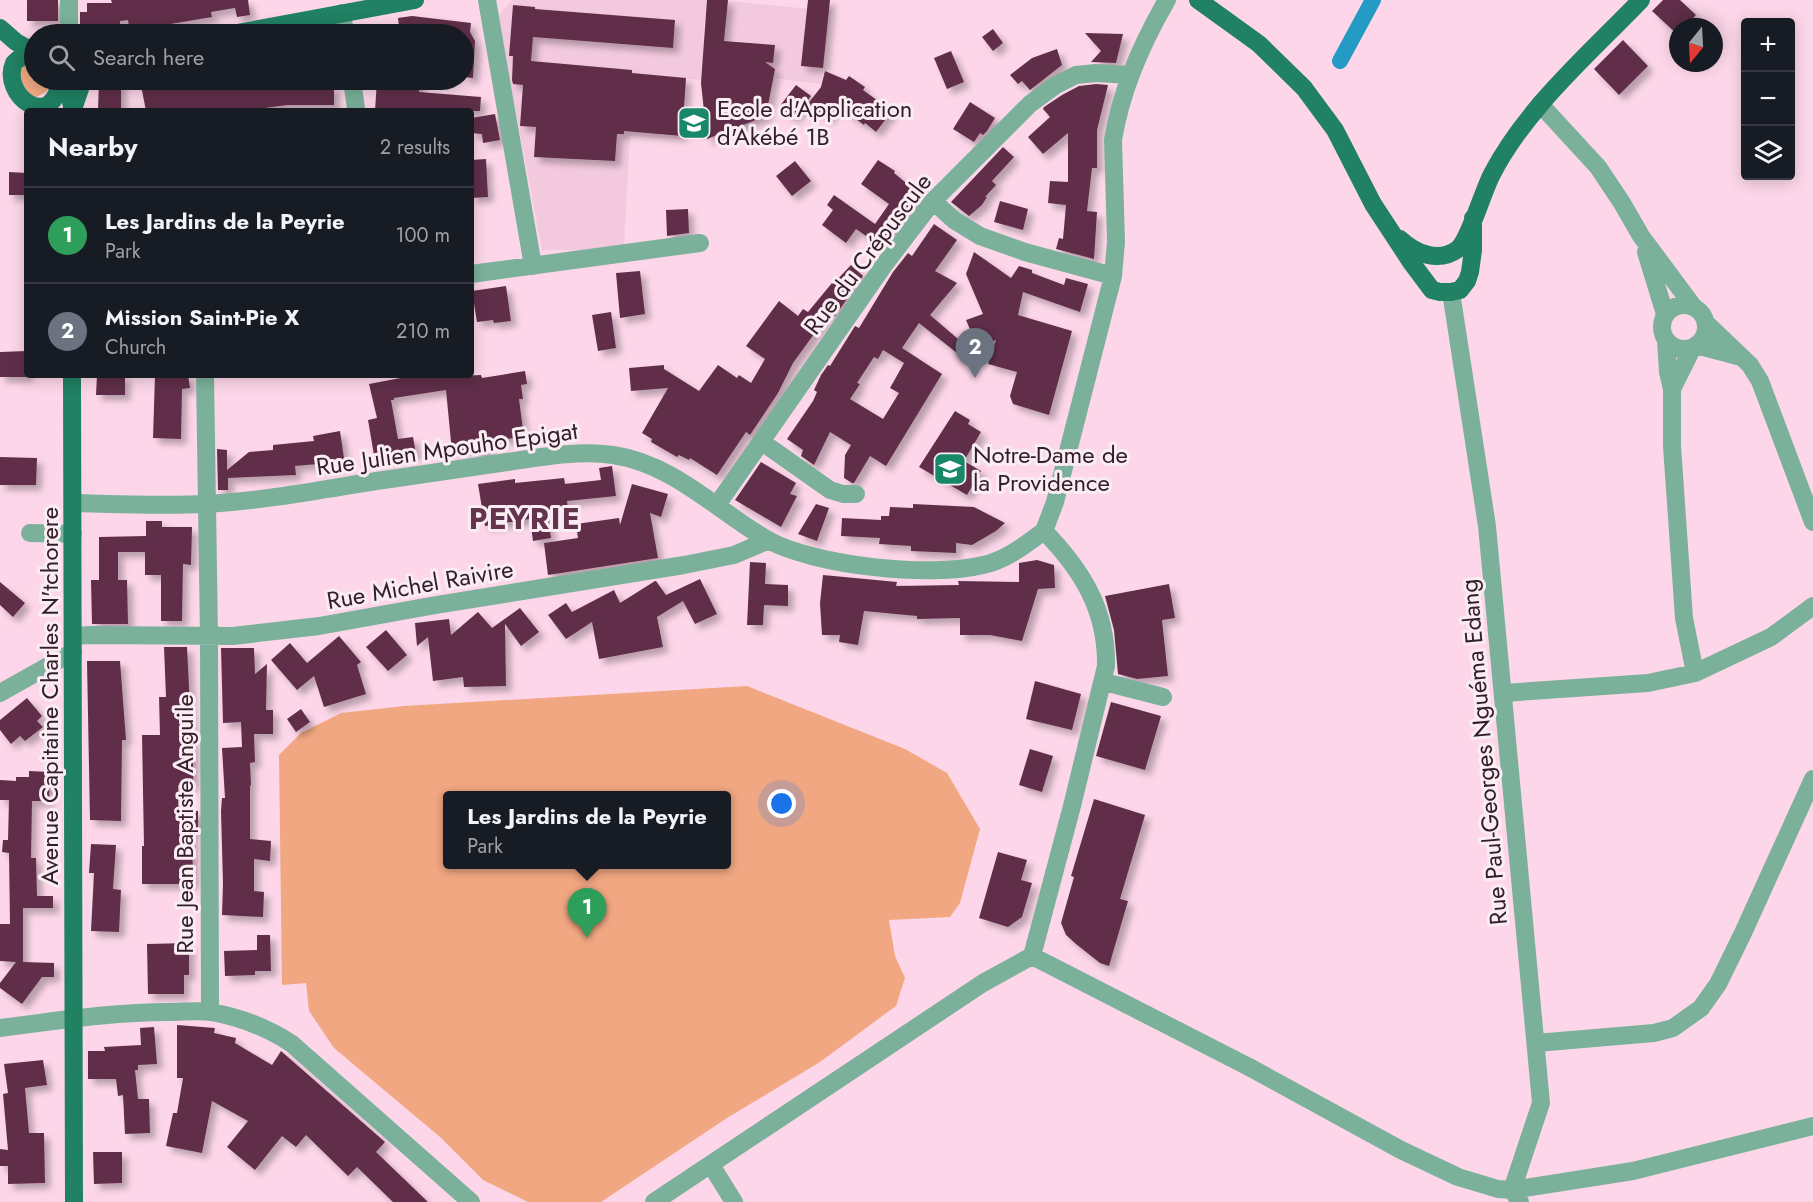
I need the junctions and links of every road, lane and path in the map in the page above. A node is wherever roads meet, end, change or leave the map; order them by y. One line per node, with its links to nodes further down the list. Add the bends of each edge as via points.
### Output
1 (69, 0): 9 (street)
2 (416, 0): 7 (main road)
3 (487, 0): 31 (street)
4 (1167, 0): 17 (street)
5 (1198, 0): 28 (main road, via 1259,44 1304,88 1335,130)
6 (1641, 0): 22 (main road)
7 (362, 4): 8 (main road)
8 (342, 13): 10 (main road); 11 (street)
9 (69, 24)
10 (284, 24)
11 (344, 24)
12 (0, 28): 13 (main road)
13 (24, 46)
14 (0, 47): 15 (main road)
15 (24, 51)
16 (24, 56): 18 (main road, via 11,66)
17 (1130, 75): 26 (street, Rue du Crépuscule, via 1076,75 1056,85 1030,104); 33 (street, via 1113,140)
18 (3, 80): 23 (main road)
19 (61, 90): 23 (main road, via 47,103)
20 (69, 90): 24 (main road)
21 (353, 90): 25 (street)
22 (1540, 104): 27 (main road, via 1501,158); 29 (street, via 1598,167)
23 (24, 108)
24 (72, 108)
25 (356, 108)
26 (933, 201): 33 (street, via 980,236); 44 (street, Rue du Crépuscule)
27 (1473, 218): 28 (main road, via 1462,244 1435,257 1406,244); 34 (main road, via 1470,272 1460,290)
28 (1388, 228): 34 (main road, via 1432,290)
29 (1641, 237): 35 (street); 36 (street)
30 (700, 243): 31 (street)
31 (541, 264): 32 (street)
32 (474, 274)
33 (1113, 276): 50 (street)
34 (1451, 292): 60 (street, Rue Paul-Georges Nguéma Edang, via 1487,526)
35 (1693, 306): 36 (street, via 1678,305); 37 (street)
36 (1665, 314): 38 (street, via 1661,327)
37 (1706, 323): 39 (street, via 1704,336); 40 (street)
38 (1666, 340): 39 (street, via 1679,348); 43 (street)
39 (1694, 346): 40 (street); 43 (street)
40 (1741, 357): 49 (street, via 1760,381)
41 (72, 378): 46 (main road, Avenue Capitaine Charles N'tchorere)
42 (205, 378): 47 (street, Rue Jean Baptiste Anguile)
43 (1672, 389): 57 (street, via 1684,618)
44 (762, 442): 45 (street, via 830,490); 48 (street, Rue du Crépuscule)
45 (855, 494)
46 (73, 503): 47 (street, Rue Julien Mpouho Epigat); 52 (main road, Avenue Capitaine Charles N'tchorere)
47 (205, 504): 48 (street, Rue Julien Mpouho Epigat, via 588,454 640,462); 55 (street, Rue Jean Baptiste Anguile)
48 (717, 505): 53 (street, Rue Julien Mpouho Epigat)
49 (1813, 522)
50 (1044, 531): 53 (street, Rue Julien Mpouho Epigat, via 1006,557 984,565 943,570 839,562 816,558); 58 (street, via 1084,578 1096,605 1107,647)
51 (30, 533): 52 (street)
52 (73, 534): 56 (main road, Avenue Capitaine Charles N'tchorere)
53 (769, 540): 55 (street, Rue Michel Raivire, via 734,555 610,578 319,627)
54 (1813, 606): 57 (street, via 1771,636)
55 (209, 636): 56 (street, Rue Michel Raivire, via 90,635); 64 (street, Rue Jean Baptiste Anguile)
56 (73, 644): 59 (street); 65 (main road, Avenue Capitaine Charles N'tchorere)
57 (1695, 673): 60 (street, via 1648,683)
58 (1104, 682): 61 (street); 63 (street)
59 (0, 693)
60 (1503, 693): 67 (street, Rue Paul-Georges Nguéma Edang)
61 (1163, 697)
62 (1813, 779): 67 (street, via 1743,933 1718,984 1701,1008 1673,1028 1654,1033)
63 (1032, 956): 69 (street, via 983,983); 70 (street, via 1401,1150 1458,1177)
64 (210, 1012): 65 (street); 72 (street, via 276,1033)
65 (75, 1018): 66 (street); 71 (main road, Avenue Capitaine Charles N'tchorere)
66 (0, 1028)
67 (1536, 1043): 70 (street, Rue Paul-Georges Nguéma Edang, via 1540,1103)
68 (1813, 1126): 70 (street)
69 (711, 1164): 73 (street); 74 (street)
70 (1516, 1196)
71 (74, 1202)
72 (471, 1202)
73 (654, 1202)
74 (734, 1202)

